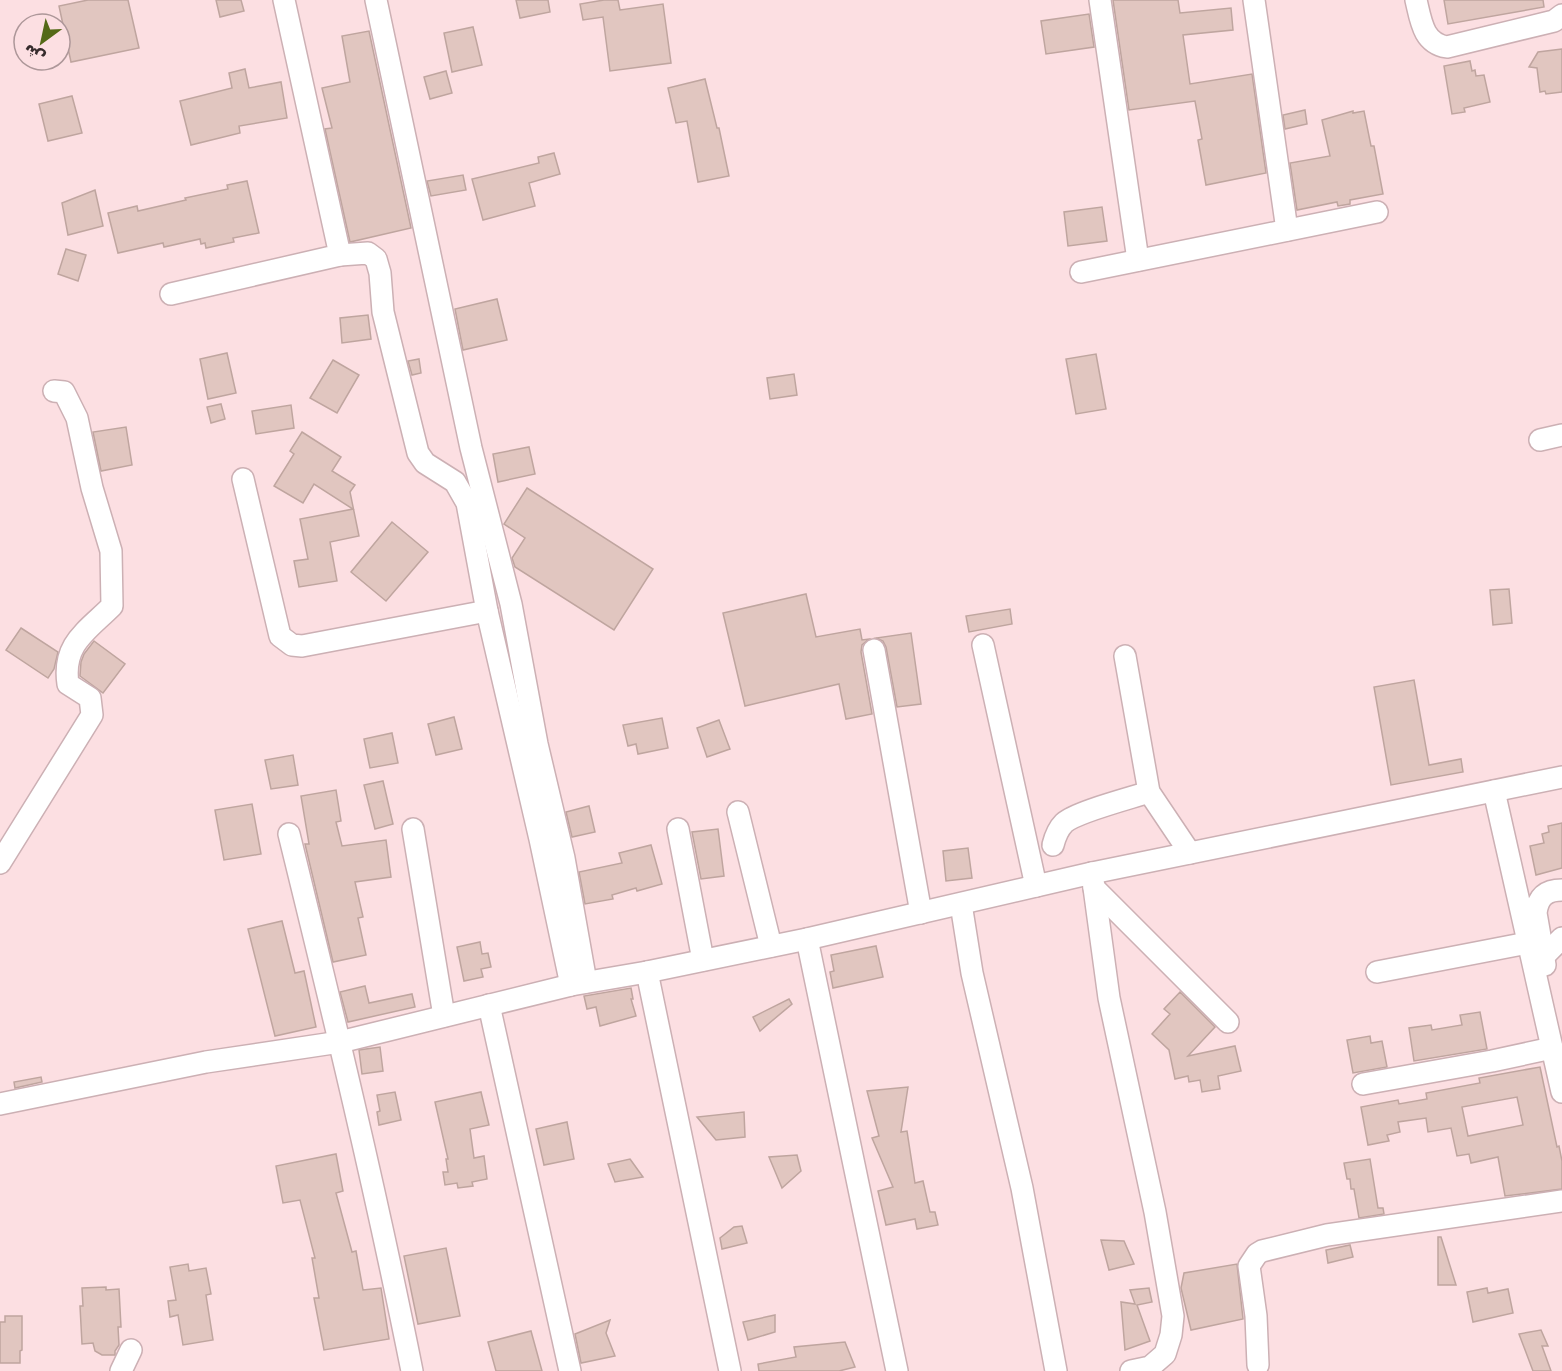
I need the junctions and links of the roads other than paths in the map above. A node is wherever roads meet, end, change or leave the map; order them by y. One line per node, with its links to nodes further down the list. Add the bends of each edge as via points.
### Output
1 (284, 0): 9 (street)
2 (376, 0): 44 (street, via 564,858)
3 (1100, 0): 10 (street)
4 (1254, 0): 8 (street)
5 (1416, 0): 6 (street, via 1428,38 1447,47 1554,21)
6 (1562, 15)
7 (1377, 212): 8 (street)
8 (1287, 230): 10 (street)
9 (340, 255): 12 (street); 17 (street, via 368,252 376,260 383,312 417,453 425,463 455,482 467,503)
10 (1138, 260): 11 (street)
11 (1081, 272)
12 (171, 294)
13 (54, 391): 30 (street, via 64,392 77,418 111,550 112,606 73,645 66,667 68,684 90,698 92,715)
14 (1562, 435): 15 (street)
15 (1540, 440)
16 (243, 479): 17 (street, via 280,636 287,642 302,646)
17 (487, 612): 44 (street)
18 (983, 645): 32 (street)
19 (874, 650): 35 (street)
20 (1125, 656): 23 (street)
21 (1562, 777): 22 (street)
22 (1494, 791): 29 (street); 38 (street)
23 (1149, 792): 28 (street, via 1064,823); 29 (street)
24 (738, 812): 39 (street)
25 (413, 829): 46 (street)
26 (678, 829): 41 (street)
27 (290, 834): 48 (street)
28 (1053, 844)
29 (1190, 853): 31 (street)
30 (0, 863)
31 (1093, 880): 32 (street); 47 (street); 62 (street, via 1109,998 1173,1316 1165,1354 1150,1367)
32 (1036, 886): 34 (street)
33 (1562, 890): 40 (street, via 1546,893 1537,905)
34 (961, 904): 35 (street); 61 (street, via 972,973 1022,1188)
35 (921, 913): 37 (street)
36 (1562, 938): 40 (street)
37 (807, 939): 39 (street); 60 (street)
38 (1527, 943): 43 (street); 49 (street)
39 (771, 946): 41 (street)
40 (1544, 956): 49 (street)
41 (703, 960): 42 (street)
42 (647, 972): 44 (street); 59 (street)
43 (1377, 972)
44 (579, 983): 45 (street)
45 (489, 1005): 46 (street); 58 (street)
46 (444, 1016): 48 (street)
47 (1228, 1022)
48 (340, 1042): 52 (street, via 206,1062); 57 (street)
49 (1557, 1049): 50 (street); 51 (street)
50 (1363, 1084)
51 (1562, 1092)
52 (0, 1104)
53 (1562, 1201): 55 (street, via 1327,1235 1262,1251 1249,1266)
54 (131, 1350): 56 (street)
55 (1258, 1365)
56 (121, 1371)
57 (412, 1371)
58 (570, 1371)
59 (730, 1371)
60 (897, 1371)
61 (1056, 1371)
62 (1131, 1371)

